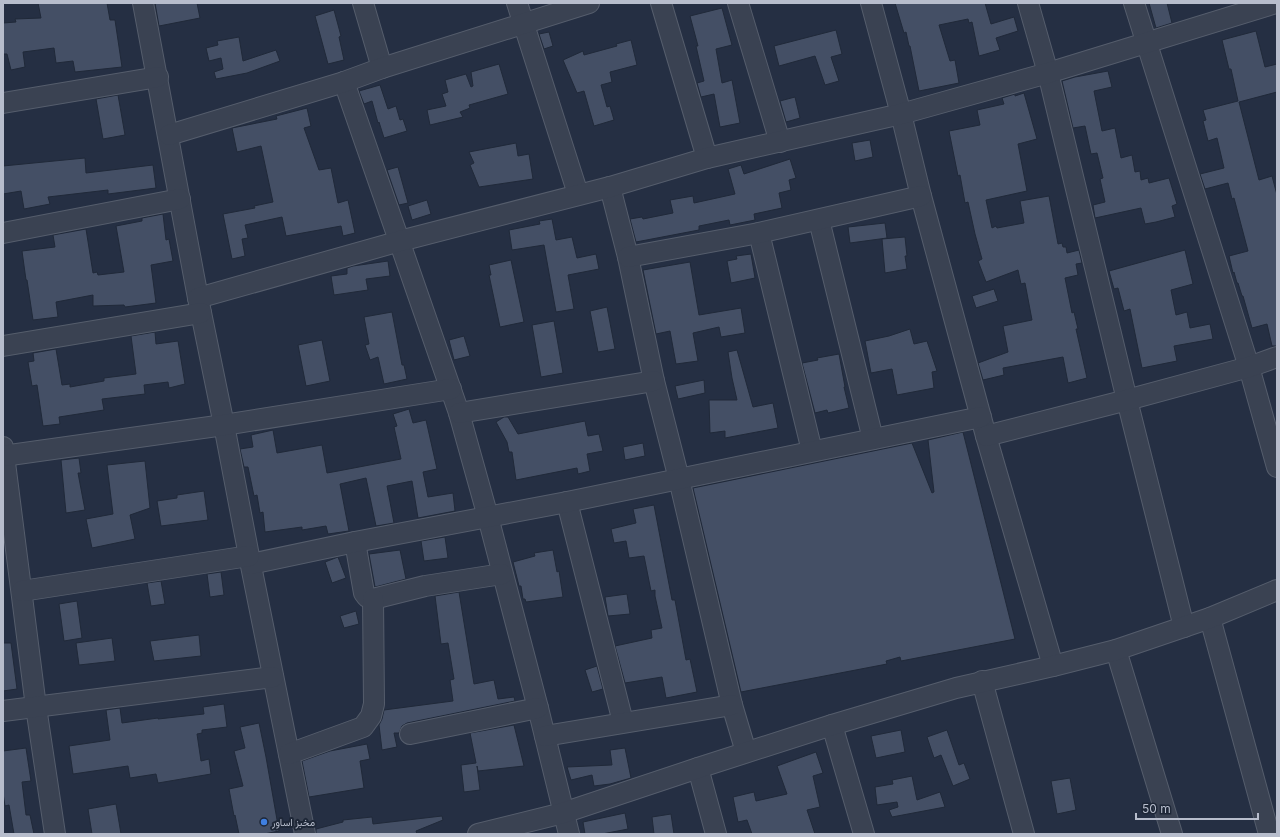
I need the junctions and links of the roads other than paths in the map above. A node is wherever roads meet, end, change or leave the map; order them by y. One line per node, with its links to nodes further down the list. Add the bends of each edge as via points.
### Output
1 (143, 3): 15 (street)
2 (363, 3): 13 (street)
3 (517, 3): 11 (street)
4 (589, 3): 11 (street)
5 (661, 3): 21 (street)
6 (738, 3): 20 (street)
7 (871, 3): 18 (street)
8 (1028, 3): 14 (street)
9 (1134, 3): 12 (street)
10 (1276, 3): 12 (street)
11 (524, 24): 13 (street); 23 (street)
12 (1146, 42): 14 (street); 34 (street)
13 (382, 68): 16 (street)
14 (1048, 72): 18 (street); 37 (street)
15 (158, 77): 17 (street); 19 (street)
16 (344, 82): 19 (street); 29 (street)
17 (3, 103)
18 (901, 114): 20 (street); 24 (street)
19 (169, 135): 25 (street)
20 (780, 142): 21 (street)
21 (707, 158): 22 (street)
22 (610, 187): 23 (street); 30 (street)
23 (578, 194): 29 (street)
24 (921, 196): 26 (street); 40 (street)
25 (180, 199): 27 (street); 31 (street)
26 (819, 220): 28 (street); 41 (street)
27 (3, 233)
28 (759, 233): 30 (street); 42 (street)
29 (400, 242): 31 (street); 36 (street)
30 (628, 257): 35 (street)
31 (199, 306): 32 (street); 39 (street)
32 (3, 346)
33 (1277, 357): 34 (street)
34 (1249, 366): 37 (street); 44 (street)
35 (654, 381): 38 (street); 45 (street)
36 (451, 389): 38 (street); 39 (street)
37 (1127, 400): 40 (street); 55 (street)
38 (459, 414): 47 (street)
39 (224, 425): 43 (street); 49 (street)
40 (984, 426): 41 (street); 57 (street)
41 (873, 438): 42 (street)
42 (812, 451): 45 (street)
43 (3, 453): 52 (street)
44 (1277, 467)
45 (679, 479): 46 (street); 60 (street)
46 (567, 502): 47 (street); 64 (street)
47 (488, 517): 48 (street); 50 (street)
48 (355, 542): 49 (street); 53 (street, via 364,593)
49 (250, 560): 52 (street); 58 (street)
50 (502, 574): 53 (street, via 425,586); 62 (street)
51 (1277, 590): 54 (street)
52 (22, 591): 61 (street)
53 (373, 599): 69 (street, via 374,704 371,716 363,727)
54 (1210, 618): 55 (street); 80 (street)
55 (1184, 627): 56 (street)
56 (1116, 650): 57 (street); 79 (street)
57 (1053, 666): 59 (street)
58 (273, 677): 61 (street); 69 (street)
59 (982, 681): 65 (street); 78 (street)
60 (732, 704): 64 (street); 68 (street)
61 (36, 707): 63 (street); 72 (street)
62 (538, 708): 66 (street); 67 (street)
63 (3, 711)
64 (623, 722): 67 (street)
65 (832, 725): 68 (street); 77 (street)
66 (410, 734)
67 (545, 736): 71 (street)
68 (746, 752): 70 (street)
69 (289, 754): 73 (street)
70 (698, 768): 71 (street); 76 (street)
71 (563, 813): 74 (street); 75 (street)
72 (55, 834)
73 (305, 834)
74 (478, 834)
75 (569, 834)
76 (716, 834)
77 (864, 834)
78 (1024, 834)
79 (1172, 834)
80 (1269, 834)

